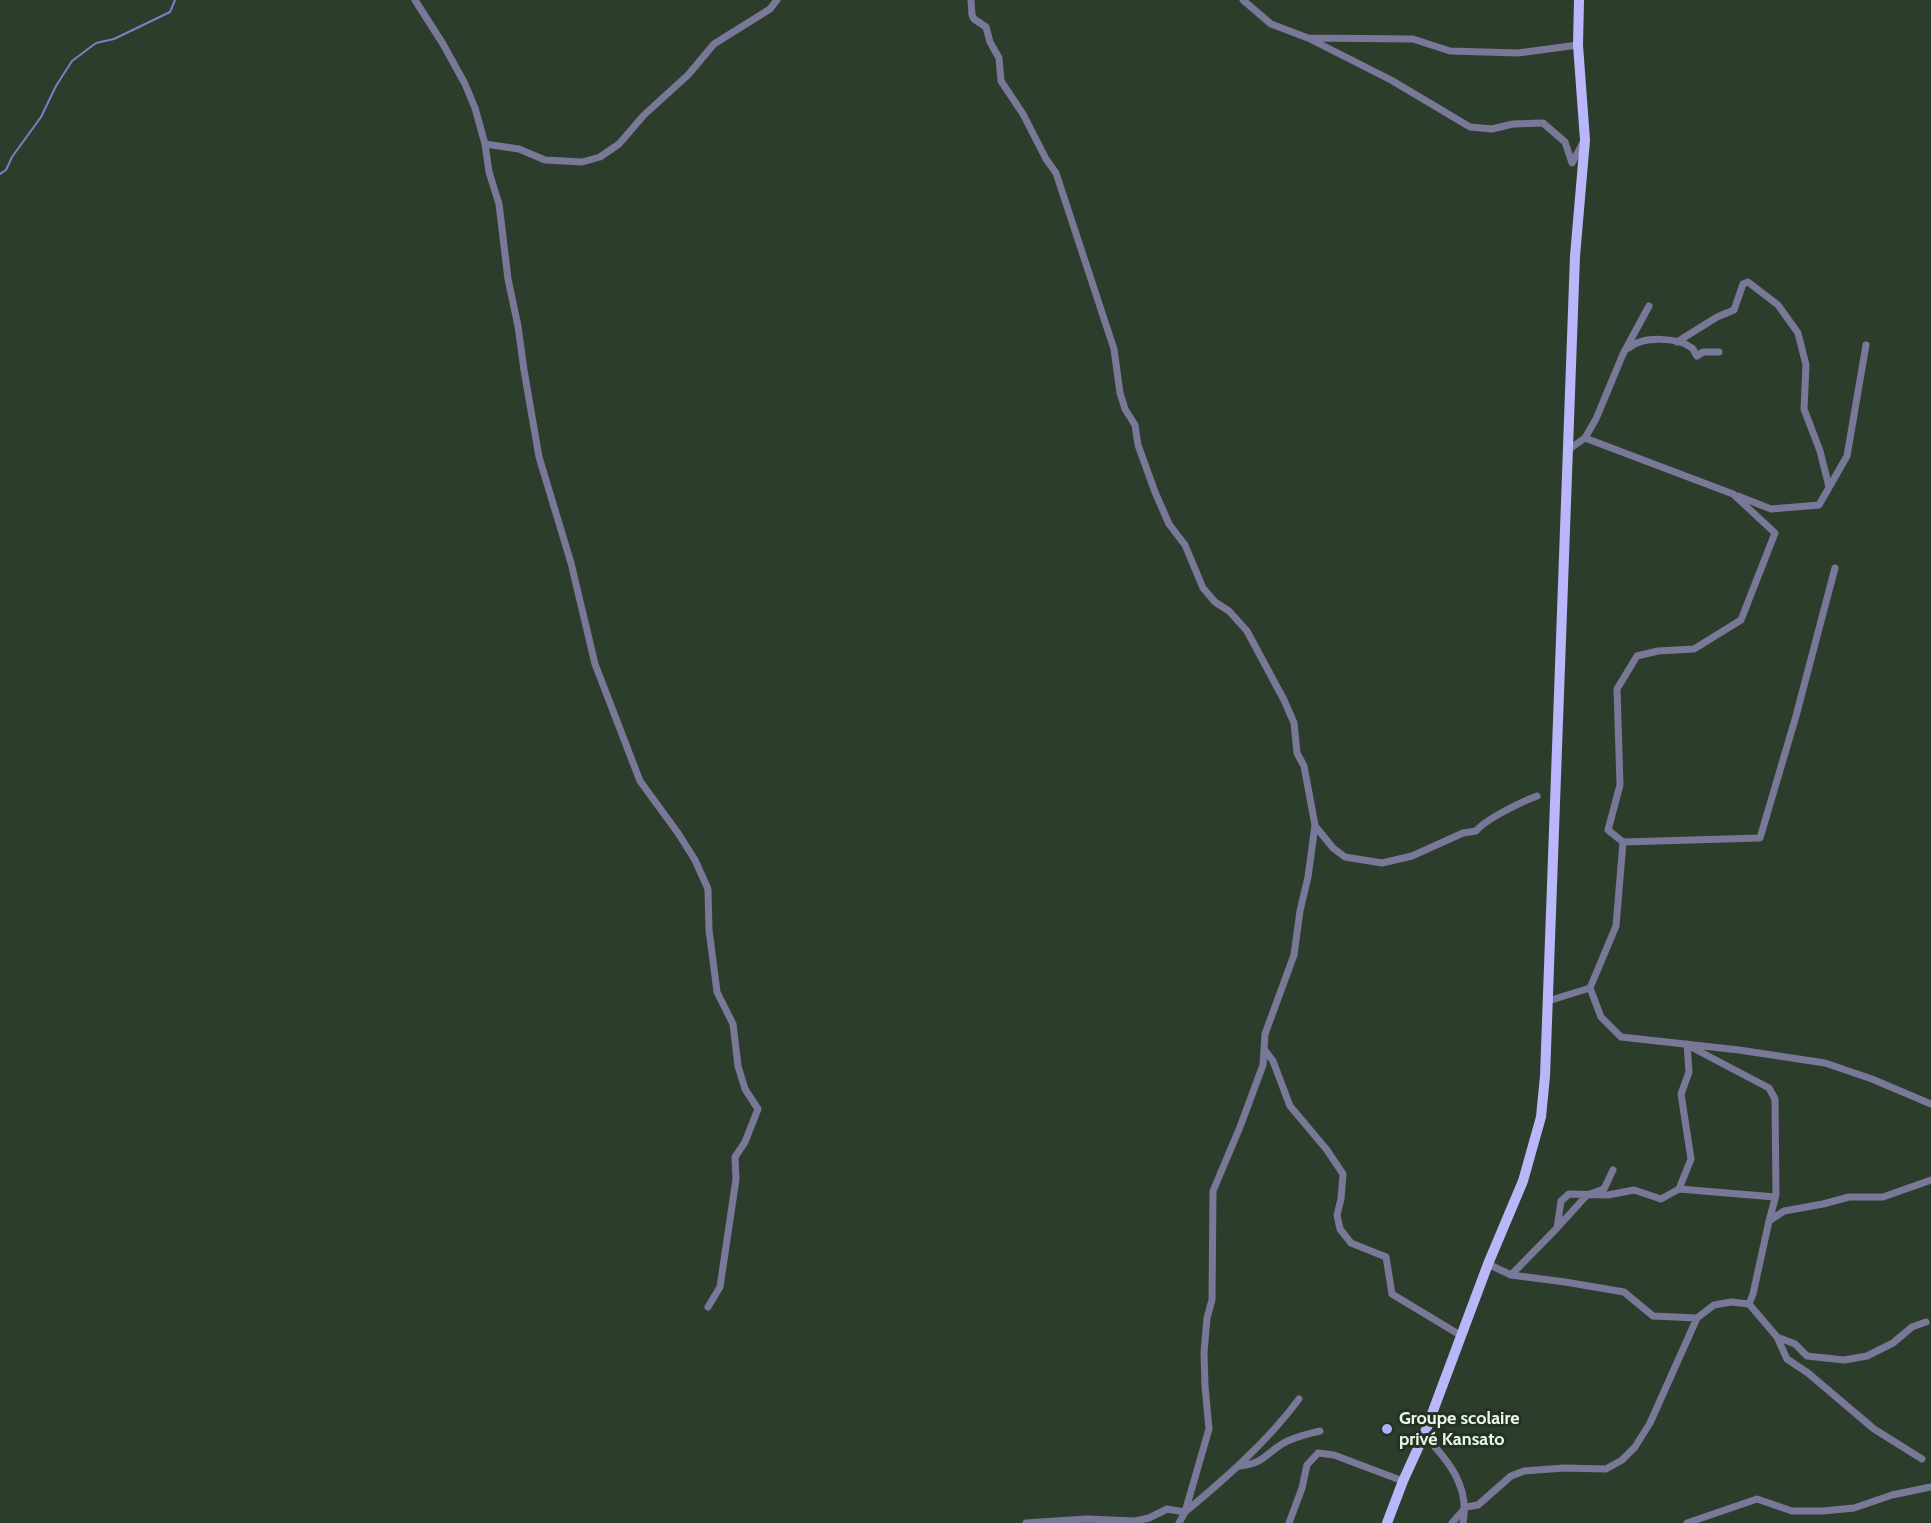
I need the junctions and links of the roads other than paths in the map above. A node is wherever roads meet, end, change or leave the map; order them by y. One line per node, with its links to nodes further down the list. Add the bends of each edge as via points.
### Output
1 (414, 0): 9 (street, via 465,84)
2 (777, 0): 9 (street, via 770,9 714,44 619,144 600,157 582,162 545,160 519,149)
3 (971, 0): 21 (street, via 972,15 986,27 999,57 1001,81 1056,173 1114,349 1125,409 1135,426 1138,445 1169,524 1185,546 1203,588 1247,631 1294,723 1297,753 1304,766)
4 (1243, 0): 6 (street, via 1271,24)
5 (1579, 0): 7 (main road)
6 (1308, 38): 7 (street, via 1413,39 1450,51 1518,53); 8 (street, via 1391,80 1470,127 1492,129 1543,123 1565,142 1572,163)
7 (1578, 45): 8 (main road)
8 (1585, 140): 16 (main road, via 1575,256)
9 (485, 144): 38 (street, via 499,204 539,456 571,563 595,664 640,780 690,851 708,889 717,992 733,1024 745,1089 758,1110 735,1157 736,1179 720,1287)
10 (1649, 306): 14 (street)
11 (1677, 342): 13 (street, via 1692,348 1697,356); 14 (street, via 1647,339); 17 (street, via 1734,310 1743,284 1748,282 1778,305 1798,333 1806,365 1804,409)
12 (1866, 345): 17 (street, via 1846,456)
13 (1719, 352)
14 (1623, 354): 15 (street)
15 (1585, 438): 16 (street); 18 (street)
16 (1568, 450): 24 (main road)
17 (1829, 487): 18 (street, via 1819,505 1772,509)
18 (1733, 494): 22 (street, via 1775,533 1741,620 1694,649 1637,656 1617,688 1620,785 1608,830)
19 (1835, 568): 22 (street, via 1760,838)
20 (1537, 796): 21 (street, via 1514,805 1476,831 1389,862 1345,857)
21 (1315, 825): 26 (street, via 1294,955 1265,1034)
22 (1623, 842): 23 (street, via 1616,926)
23 (1590, 988): 24 (street); 25 (street, via 1601,1017 1621,1037)
24 (1548, 1001): 35 (main road, via 1541,1117 1523,1181)
25 (1687, 1044): 27 (street, via 1825,1063); 30 (street, via 1689,1072 1681,1094 1691,1159); 32 (street, via 1769,1088 1775,1099)
26 (1264, 1049): 41 (street, via 1274,1060 1290,1106 1343,1174 1336,1215 1340,1229 1351,1243 1386,1257 1392,1294); 51 (street, via 1263,1065 1211,1201 1212,1300 1204,1353 1209,1430)
27 (1931, 1104)
28 (1613, 1170): 31 (street, via 1604,1189)
29 (1931, 1180): 33 (street, via 1883,1197 1848,1197 1784,1211)
30 (1679, 1189): 31 (street, via 1661,1199 1635,1190); 32 (street)
31 (1587, 1195): 34 (street); 34 (street, via 1569,1194 1561,1201)
32 (1775, 1197): 33 (street)
33 (1768, 1221): 37 (street)
34 (1557, 1228): 36 (street)
35 (1488, 1264): 36 (street); 41 (main road)
36 (1511, 1275): 39 (street, via 1624,1292 1653,1316)
37 (1749, 1304): 39 (street, via 1714,1305); 42 (street)
38 (708, 1307)
39 (1697, 1318): 50 (street, via 1650,1422 1622,1460 1606,1469 1524,1472 1511,1476 1478,1506)
40 (1926, 1322): 42 (street, via 1867,1356 1844,1360 1808,1356 1795,1344)
41 (1460, 1335): 45 (main road)
42 (1777, 1337): 46 (street, via 1786,1359 1874,1429)
43 (1299, 1399): 47 (street)
44 (1320, 1431): 47 (street, via 1282,1444 1253,1465)
45 (1424, 1435): 48 (main road); 50 (street, via 1456,1473)
46 (1922, 1458)
47 (1239, 1466): 51 (street)
48 (1402, 1481): 55 (street, via 1334,1455 1318,1453 1307,1465); 56 (main road)
49 (1931, 1487): 59 (street, via 1854,1508 1823,1511 1792,1511 1757,1499)
50 (1466, 1507): 57 (street); 58 (street)
51 (1185, 1512): 52 (street, via 1167,1509 1135,1521); 54 (street)
52 (1062, 1522): 53 (street)
53 (1026, 1523)
54 (1179, 1523)
55 (1289, 1523)
56 (1387, 1523)
57 (1452, 1523)
58 (1463, 1523)
59 (1687, 1523)

